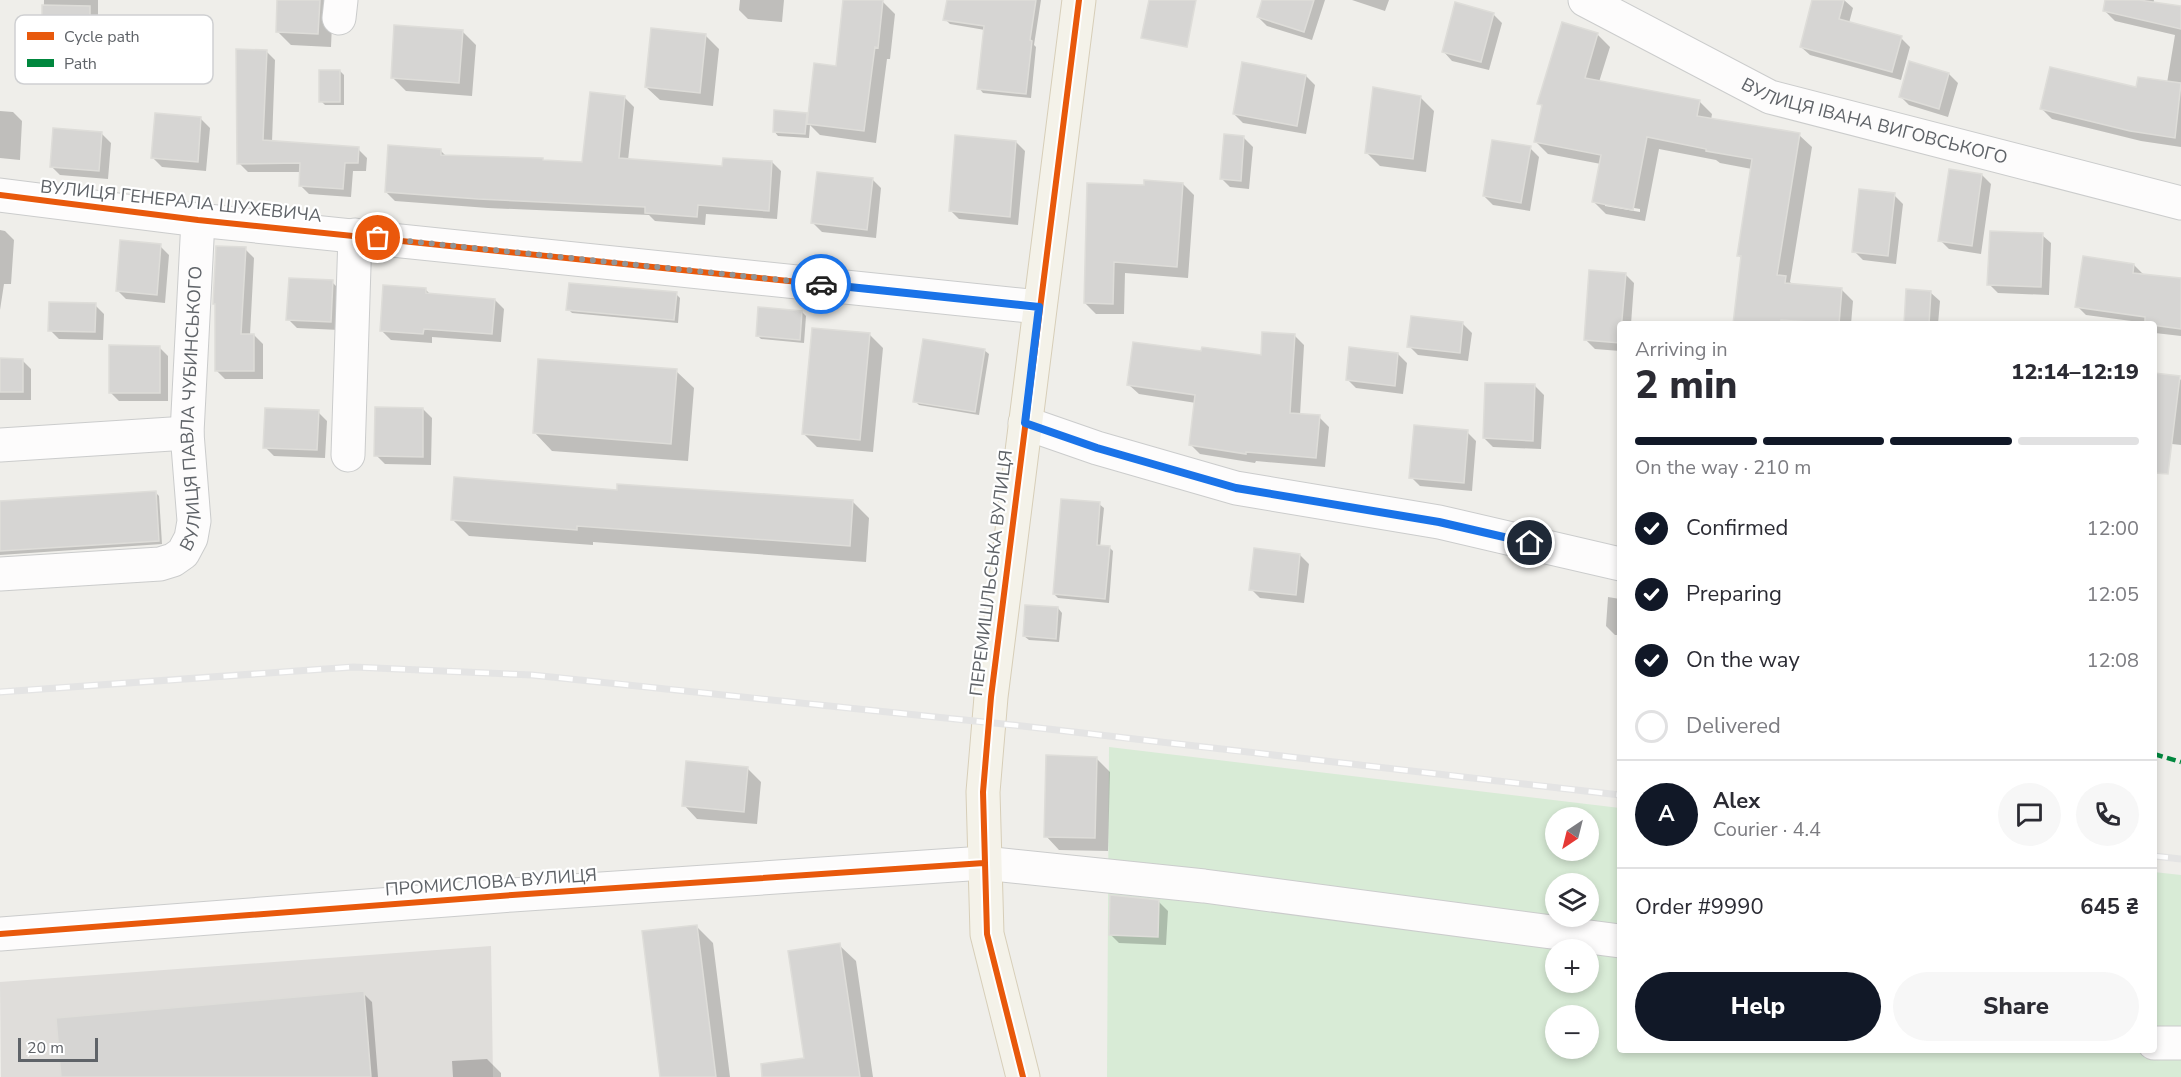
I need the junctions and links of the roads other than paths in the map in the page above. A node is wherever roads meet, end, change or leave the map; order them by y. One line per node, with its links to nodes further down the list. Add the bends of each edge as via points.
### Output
1 (1079, 0): 8 (main road, ПЕРЕМИШЛЬСЬКА ВУЛИЦЯ)
2 (1585, 0): 3 (street, ВУЛИЦЯ ІВАНА ВИГОВСЬКОГО)
3 (1618, 8): 5 (street, ВУЛИЦЯ ІВАНА ВИГОВСЬКОГО, via 1770,97)
4 (0, 195): 6 (street, ВУЛИЦЯ ГЕНЕРАЛА ШУХЕВИЧА)
5 (2181, 203)
6 (198, 220): 7 (street, ВУЛИЦЯ ГЕНЕРАЛА ШУХЕВИЧА); 10 (street, ВУЛИЦЯ ПАВЛА ЧУБИНСЬКОГО)
7 (355, 236): 8 (street, ВУЛИЦЯ ГЕНЕРАЛА ШУХЕВИЧА); 12 (street)
8 (1039, 307): 9 (main road, ПЕРЕМИШЛЬСЬКА ВУЛИЦЯ)
9 (1025, 423): 13 (street, via 1236,488 1439,522); 15 (main road, ПЕРЕМИШЛЬСЬКА ВУЛИЦЯ, via 982,792)
10 (187, 433): 11 (street); 14 (street, ВУЛИЦЯ ПАВЛА ЧУБИНСЬКОГО, via 194,521 183,553 173,561)
11 (0, 446)
12 (348, 455)
13 (1617, 563)
14 (0, 574)
15 (984, 863): 16 (street, ПРОМИСЛОВА ВУЛИЦЯ); 17 (street, ПРОМИСЛОВА ВУЛИЦЯ, via 1204,886); 20 (main road, ПЕРЕМИШЛЬСЬКА ВУЛИЦЯ, via 987,934)
16 (0, 934)
17 (1617, 941)
18 (2157, 1043): 19 (street)
19 (2181, 1043)
20 (1023, 1077)

